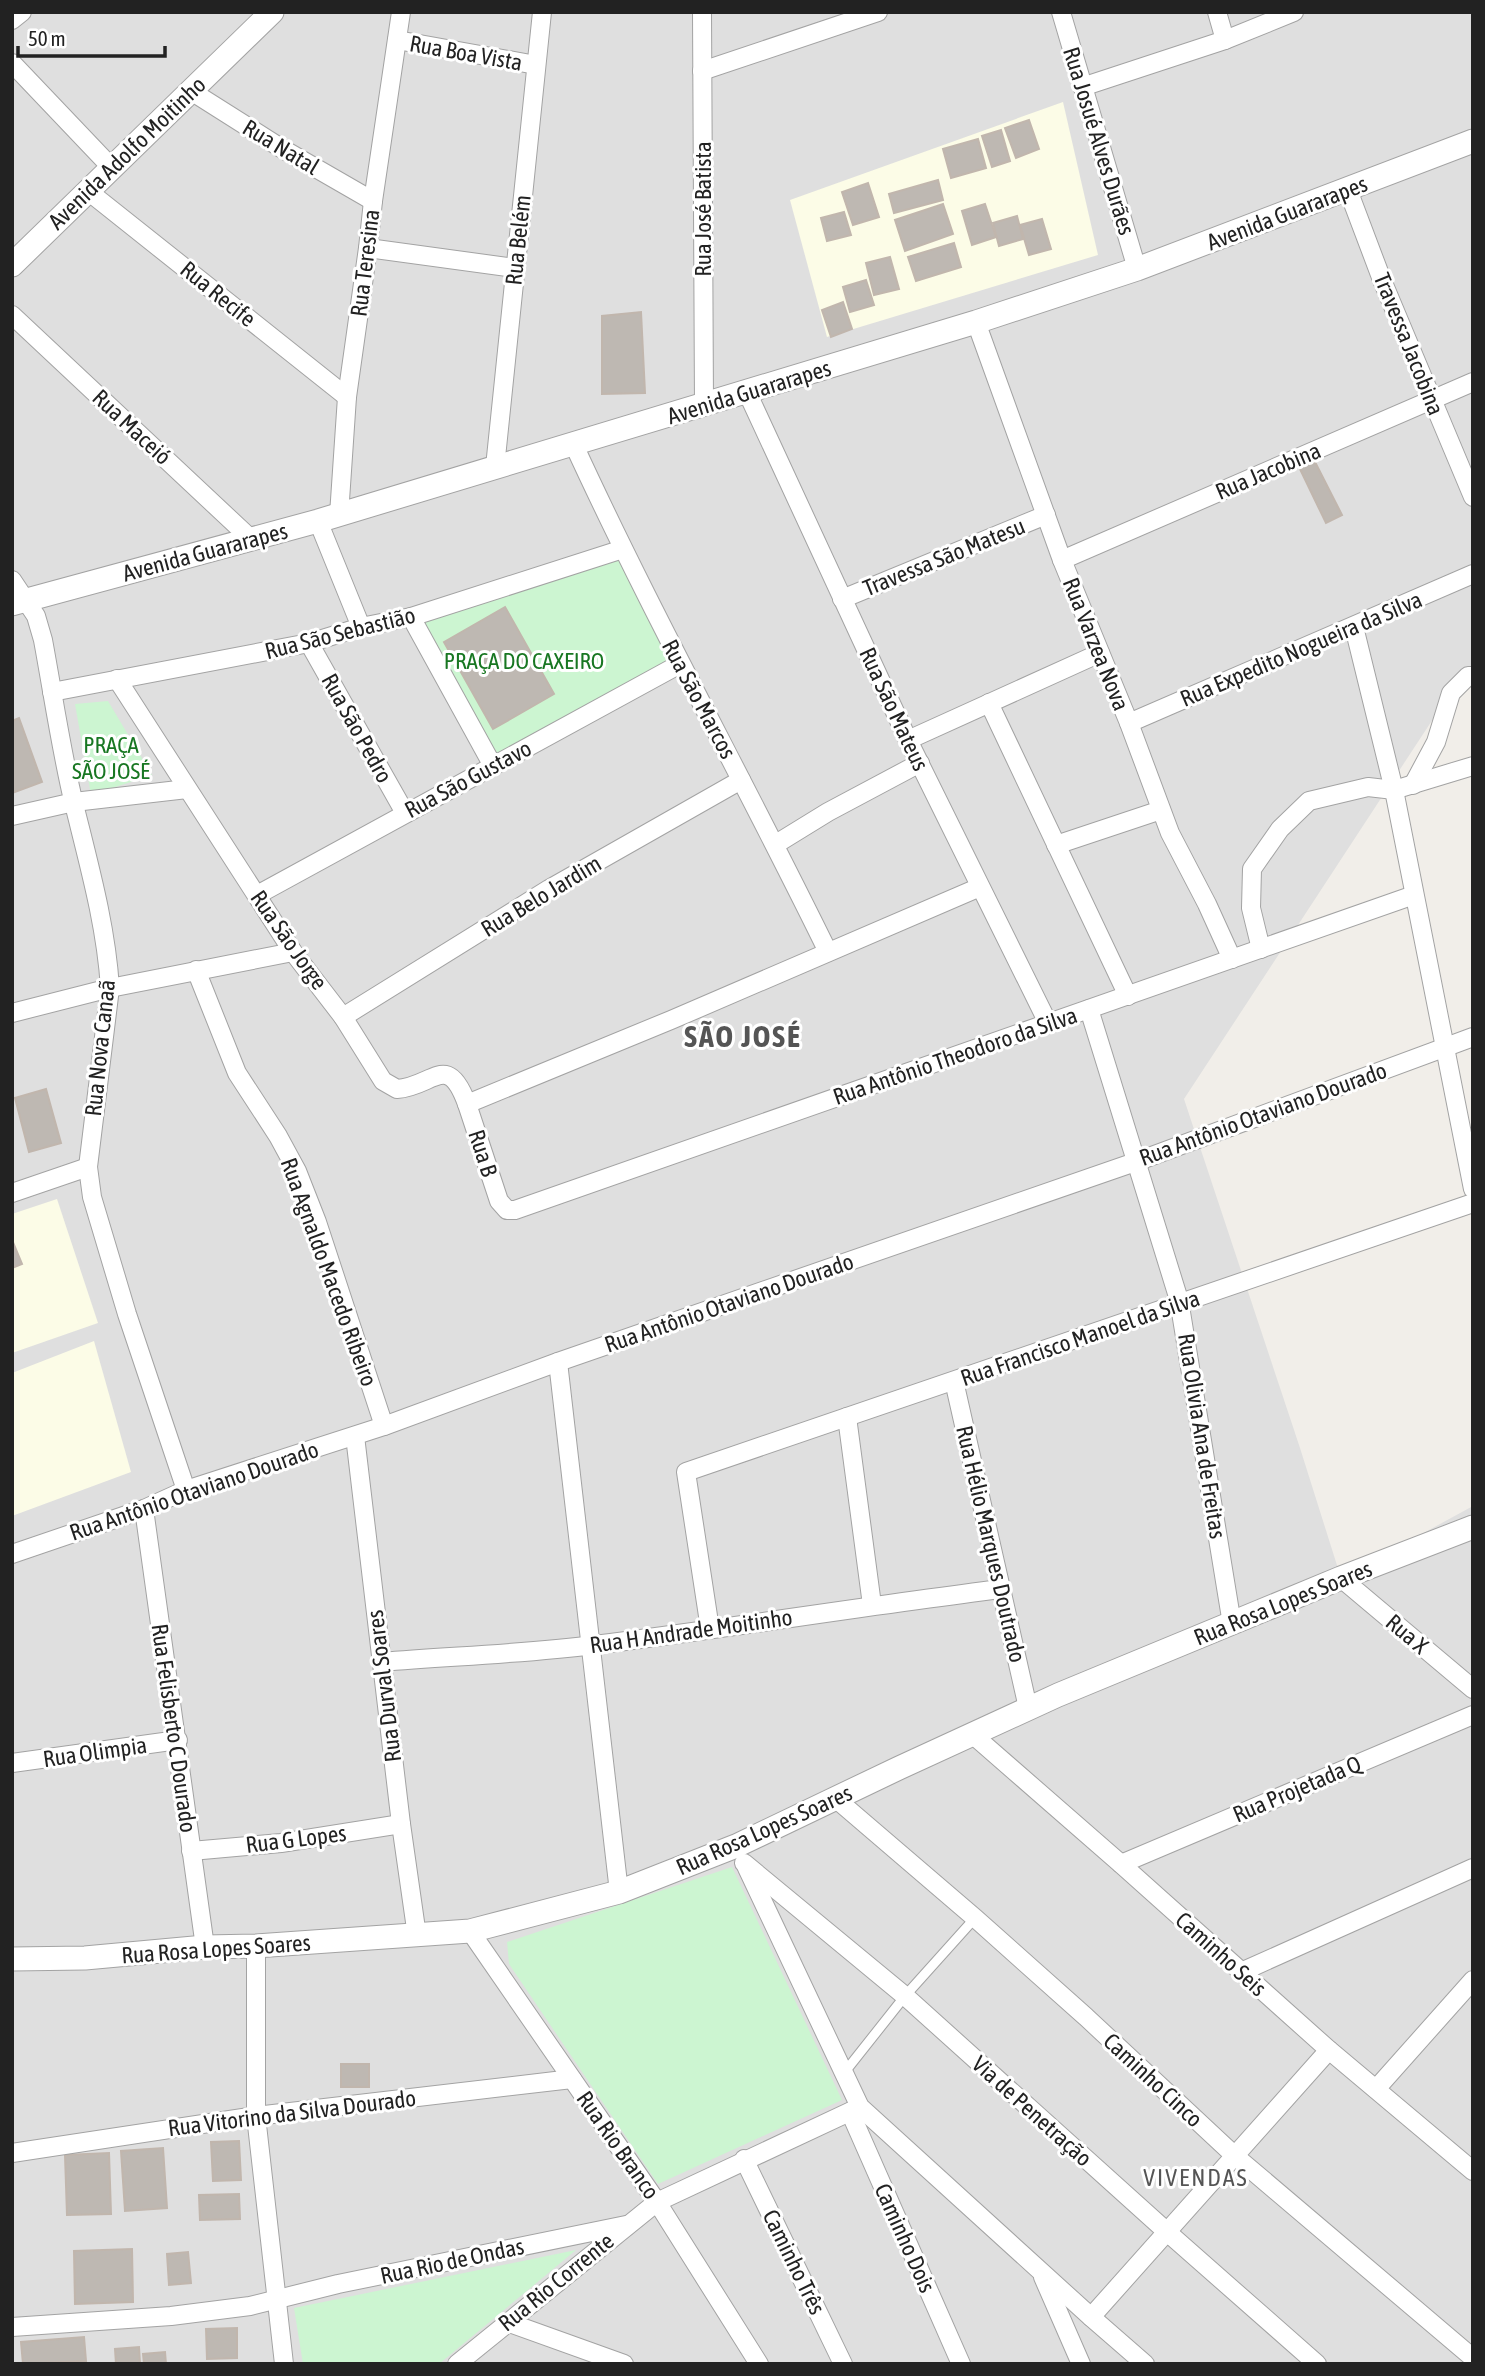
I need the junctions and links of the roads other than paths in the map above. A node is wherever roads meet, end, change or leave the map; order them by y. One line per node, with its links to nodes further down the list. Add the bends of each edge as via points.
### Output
1 (22, 12): 10 (street)
2 (272, 12): 17 (street, Avenida Adolfo Moitinho)
3 (401, 12): 11 (street, Rua Teresina)
4 (542, 12): 14 (street, Rua Belém)
5 (702, 12): 15 (street, Rua José Batista)
6 (878, 12): 15 (street)
7 (1060, 12): 16 (street, Rua Josué Alves Durães)
8 (1217, 12): 12 (street)
9 (1294, 12): 12 (street)
10 (12, 20)
11 (397, 40): 14 (street, Rua Boa Vista); 22 (street, Rua Teresina)
12 (1225, 40): 16 (street)
13 (12, 63): 19 (street)
14 (536, 65): 25 (street, Rua Belém)
15 (702, 71): 33 (street, Rua José Batista)
16 (1082, 88): 26 (street, Rua Josué Alves Durães)
17 (191, 91): 19 (street, Avenida Adolfo Moitinho); 22 (street, Rua Natal)
18 (1473, 141): 20 (street, Avenida Guararapes)
19 (111, 167): 21 (street, Avenida Adolfo Moitinho)
20 (1348, 190): 26 (street, Avenida Guararapes); 32 (street, Travessa Jacobina)
21 (88, 191): 24 (street, Avenida Adolfo Moitinho); 31 (street, Rua Recife)
22 (373, 201): 23 (street, Rua Teresina)
23 (369, 248): 25 (street); 31 (street, Rua Teresina)
24 (12, 265)
25 (515, 268): 35 (street, Rua Belém)
26 (1137, 269): 28 (street, Avenida Guararapes)
27 (12, 315): 39 (street, Rua Maceió)
28 (976, 322): 30 (street, Avenida Guararapes); 37 (street, Rua Varzea Nova)
29 (1473, 382): 32 (street, Rua Jacobina)
30 (747, 392): 33 (street, Avenida Guararapes); 44 (street, Rua São Mateus)
31 (347, 397): 38 (street, Rua Teresina)
32 (1432, 401): 36 (street, Travessa Jacobina); 41 (street, Rua Jacobina)
33 (704, 405): 34 (street, Avenida Guararapes)
34 (574, 445): 35 (street, Avenida Guararapes); 40 (street, Rua São Marcos)
35 (495, 467): 38 (street, Avenida Guararapes)
36 (1473, 498)
37 (1045, 515): 41 (street, Rua Varzea Nova); 44 (street, Travessa São Matesu)
38 (329, 518): 39 (street, Avenida Guararapes); 47 (street)
39 (251, 539): 45 (street, Avenida Guararapes)
40 (623, 549): 46 (street, Rua São Sebastião); 51 (street, Rua São Marcos)
41 (1062, 560): 50 (street, Rua Varzea Nova)
42 (1473, 574): 48 (street, Rua Expedito Nogueira da Silva)
43 (12, 580): 45 (street, Rua Nova Canaã)
44 (842, 598): 57 (street, Rua São Mateus)
45 (20, 603): 54 (street, Rua Nova Canaã, via 36,616)
46 (411, 617): 47 (street, Rua São Sebastião); 59 (street)
47 (361, 627): 49 (street, Rua São Sebastião)
48 (1354, 627): 56 (street, Rua Expedito Nogueira da Silva); 64 (street)
49 (309, 643): 53 (street, Rua São Sebastião); 67 (street, Rua São Pedro)
50 (1100, 653): 55 (street); 56 (street, Rua Varzea Nova)
51 (680, 664): 59 (street, Rua São Gustavo); 61 (street, Rua São Marcos)
52 (1473, 676): 62 (street, via 1451,693 1436,742)
53 (117, 679): 54 (street, Rua São Sebastião); 63 (street, Rua São Jorge)
54 (52, 692): 65 (street, Rua Nova Canaã)
55 (989, 703): 57 (street); 70 (street)
56 (1129, 723): 66 (street, Rua Varzea Nova)
57 (908, 740): 58 (street, Rua São Mateus)
58 (920, 762): 69 (street); 71 (street, Rua São Mateus)
59 (493, 766): 67 (street, Rua São Gustavo)
60 (1473, 766): 62 (street)
61 (741, 780): 69 (street, Rua São Marcos); 83 (street, Rua Belo Jardim, via 549,889)
62 (1413, 785): 64 (street)
63 (187, 789): 65 (street); 72 (street, Rua São Jorge)
64 (1394, 790): 73 (street); 74 (street, via 1368,787 1309,801 1280,829 1252,869 1251,908)
65 (74, 802): 68 (street); 79 (street, Rua Nova Canaã, via 96,887)
66 (1161, 810): 70 (street); 77 (street, Rua Varzea Nova)
67 (405, 813): 72 (street, Rua São Gustavo)
68 (12, 816)
69 (776, 845): 75 (street, Rua São Marcos)
70 (1056, 845): 80 (street)
71 (981, 887): 75 (street); 84 (street, Rua São Mateus)
72 (257, 895): 76 (street, Rua São Jorge)
73 (1414, 895): 74 (street, Rua Antônio Theodoro da Silva); 86 (street)
74 (1261, 949): 77 (street, Rua Antônio Theodoro da Silva)
75 (828, 951): 87 (street)
76 (293, 952): 78 (street); 83 (street, Rua São Jorge)
77 (1232, 959): 80 (street, Rua Antônio Theodoro da Silva)
78 (196, 970): 79 (street); 98 (street, Rua Agnaldo Macedo Ribeiro, via 237,1073 297,1171)
79 (110, 988): 82 (street); 89 (street, Rua Nova Canaã)
80 (1128, 996): 81 (street, Rua Antônio Theodoro da Silva)
81 (1089, 1009): 84 (street, Rua Antônio Theodoro da Silva); 88 (street, Rua Olivia Ana de Freitas)
82 (12, 1013)
83 (343, 1017): 87 (street, Rua São Jorge, via 390,1086 403,1088 450,1076)
84 (1048, 1023): 92 (street, Rua Antônio Theodoro da Silva, via 515,1210 507,1210)
85 (1473, 1037): 86 (street, Rua Antônio Otaviano Dourado)
86 (1443, 1047): 88 (street, Rua Antônio Otaviano Dourado); 90 (street)
87 (467, 1104): 92 (street, Rua B)
88 (1136, 1162): 94 (street, Rua Olivia Ana de Freitas); 95 (street, Rua Antônio Otaviano Dourado)
89 (88, 1167): 91 (street); 100 (street, Rua Nova Canaã, via 92,1197 123,1301)
90 (1473, 1189)
91 (12, 1193)
92 (499, 1201)
93 (1473, 1203): 94 (street, Rua Francisco Manoel da Silva)
94 (1180, 1303): 96 (street, Rua Francisco Manoel da Silva); 107 (street, Rua Olivia Ana de Freitas)
95 (558, 1362): 98 (street, Rua Antônio Otaviano Dourado); 109 (street)
96 (954, 1381): 97 (street, Rua Francisco Manoel da Silva); 105 (street, Rua Hélio Marques Doutrado)
97 (847, 1417): 106 (street); 108 (street, Rua Francisco Manoel da Silva, via 686,1472)
98 (384, 1426): 99 (street, Rua Antônio Otaviano Dourado)
99 (355, 1436): 100 (street, Rua Antônio Otaviano Dourado); 110 (street, Rua Durval Soares)
100 (186, 1490): 101 (street, Rua Antônio Otaviano Dourado)
101 (144, 1509): 103 (street, Rua Antônio Otaviano Dourado); 115 (street, Rua Felisberto C Dourado)
102 (1473, 1527): 104 (street, Rua Rosa Lopes Soares)
103 (12, 1554)
104 (1341, 1578): 107 (street, Rua Rosa Lopes Soares); 111 (street, Rua X)
105 (1001, 1589): 106 (street, Rua H Andrade Moitinho); 112 (street, Rua Hélio Marques Doutrado)
106 (872, 1605): 108 (street, Rua H Andrade Moitinho)
107 (1232, 1624): 112 (street, Rua Rosa Lopes Soares)
108 (710, 1629): 109 (street, Rua H Andrade Moitinho)
109 (591, 1645): 110 (street, Rua H Andrade Moitinho); 123 (street)
110 (381, 1662): 118 (street, Rua Durval Soares)
111 (1473, 1689)
112 (1028, 1708): 114 (street, Rua Rosa Lopes Soares)
113 (1473, 1715): 121 (street, Rua Projetada Q)
114 (972, 1734): 117 (street, Rua Rosa Lopes Soares); 121 (street, Caminho Seis)
115 (178, 1740): 116 (street, Rua Olimpia); 119 (street, Rua Felisberto C Dourado)
116 (12, 1763)
117 (835, 1798): 120 (street, Rua Rosa Lopes Soares); 124 (street, Caminho Cinco)
118 (401, 1824): 119 (street, Rua G Lopes, via 281,1843); 126 (street, Rua Durval Soares)
119 (191, 1851): 128 (street, Rua Felisberto C Dourado)
120 (740, 1854): 123 (street, Rua Rosa Lopes Soares); 132 (street, Via de Penetração); 134 (street)
121 (1121, 1864): 130 (street, Caminho Seis)
122 (1473, 1868): 130 (street)
123 (619, 1892): 125 (street, Rua Rosa Lopes Soares)
124 (975, 1918): 132 (lane); 140 (street, Caminho Cinco)
125 (470, 1931): 126 (street, Rua Rosa Lopes Soares); 135 (street, Rua Rio Branco)
126 (417, 1936): 127 (street, Rua Rosa Lopes Soares)
127 (256, 1946): 128 (street, Rua Rosa Lopes Soares); 138 (street)
128 (205, 1947): 129 (street, Rua Rosa Lopes Soares, via 85,1958)
129 (12, 1959)
130 (1241, 1972): 133 (street, Caminho Seis)
131 (1473, 1980): 136 (street)
132 (905, 1996): 134 (lane); 145 (street, Via de Penetração)
133 (1329, 2050): 136 (street, Caminho Seis); 140 (street)
134 (843, 2074): 137 (street)
135 (572, 2079): 138 (street, Rua Vitorino da Silva Dourado); 143 (street, Rua Rio Branco)
136 (1376, 2089): 142 (street, Caminho Seis)
137 (855, 2109): 141 (street, Rua Rio Corrente); 146 (street); 157 (street, Caminho Dois)
138 (256, 2116): 139 (street, Rua Vitorino da Silva Dourado); 147 (street)
139 (12, 2154)
140 (1234, 2155): 145 (street); 151 (street, Caminho Cinco)
141 (744, 2159): 143 (street, Rua Rio Corrente); 156 (street, Caminho Três)
142 (1473, 2171)
143 (657, 2202): 144 (street, Rua Rio Corrente); 155 (street, Rua Rio Branco)
144 (626, 2225): 147 (street, Rua Rio de Ondas, via 338,2284); 149 (street, Rua Rio Corrente)
145 (1166, 2231): 148 (street); 160 (street, Via de Penetração)
146 (1040, 2271): 148 (street); 158 (street)
147 (278, 2301): 150 (street, Rua Rio de Ondas, via 171,2316); 152 (street)
148 (1091, 2317): 159 (street)
149 (507, 2322): 153 (street, Rua Rio Corrente); 154 (street)
150 (12, 2327)
151 (1473, 2358)
152 (284, 2364)
153 (457, 2364)
154 (624, 2364)
155 (760, 2364)
156 (843, 2364)
157 (961, 2364)
158 (1081, 2364)
159 (1144, 2364)
160 (1317, 2364)

